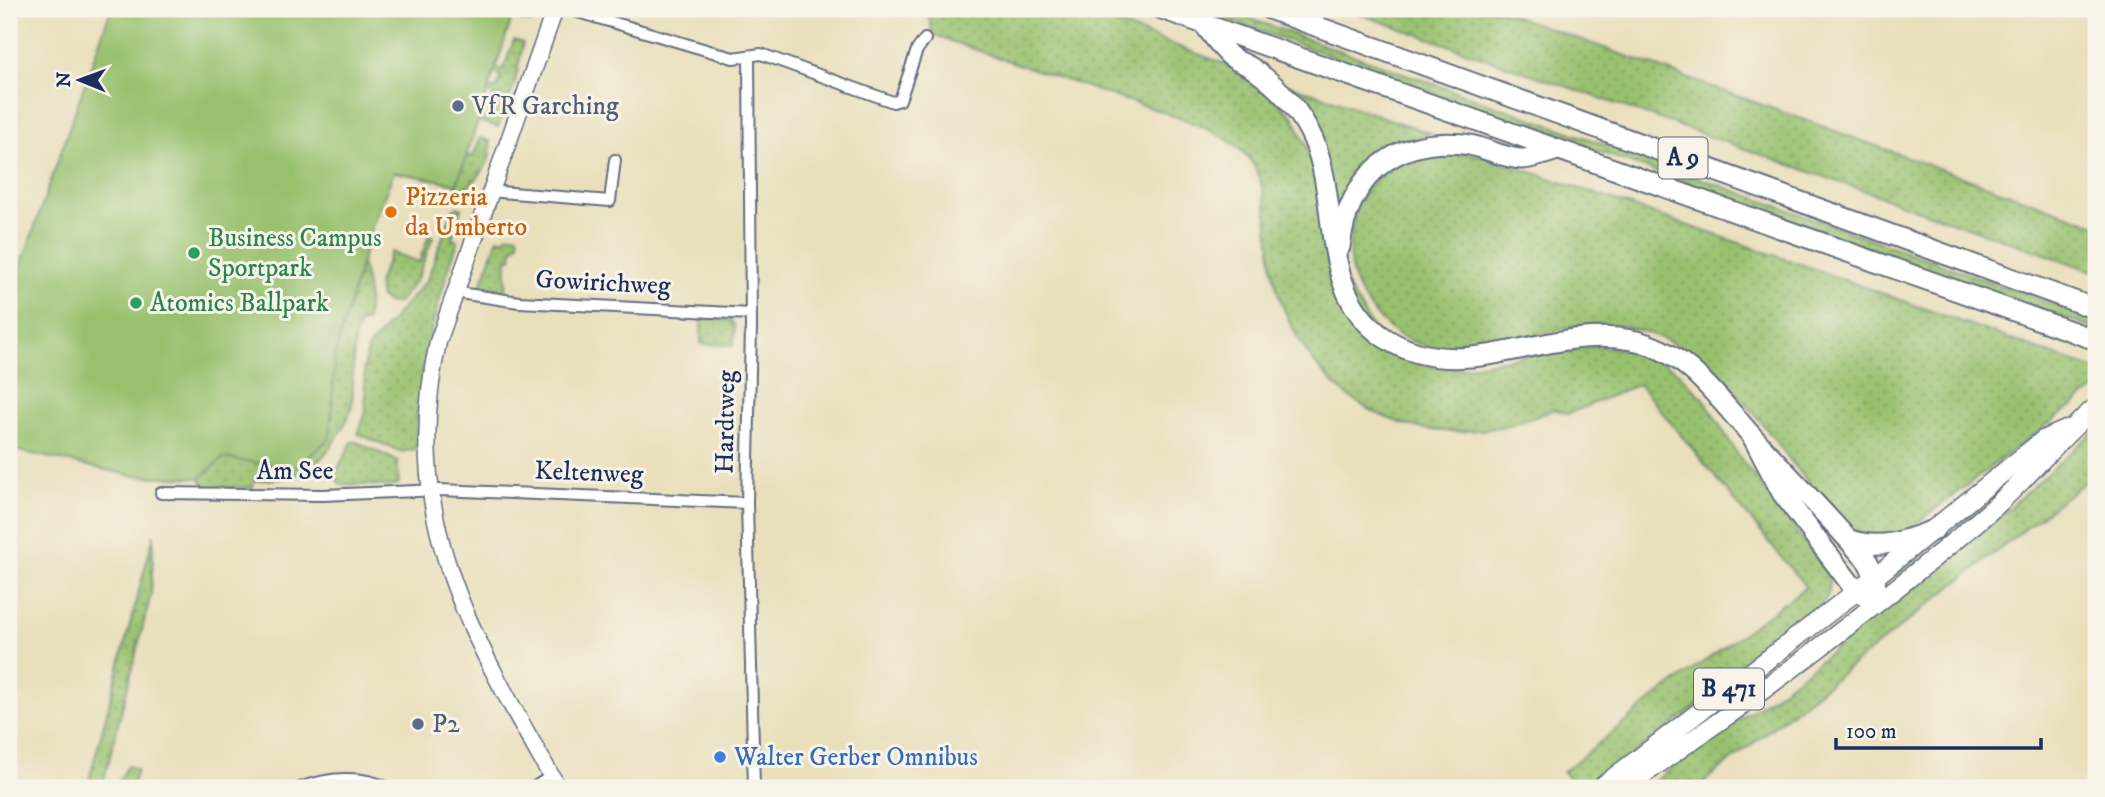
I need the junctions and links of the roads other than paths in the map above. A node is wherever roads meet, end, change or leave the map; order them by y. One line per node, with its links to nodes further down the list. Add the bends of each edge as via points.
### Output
1 (555, 9): 10 (street)
2 (568, 9): 7 (street, via 705,51 733,58)
3 (1162, 9): 5 (highway, A 9)
4 (1269, 9): 13 (highway, A 9)
5 (1202, 22): 8 (highway, A 9); 11 (highway, via 1231,57 1285,94 1301,116 1320,160)
6 (925, 39): 7 (street, via 900,100 893,102 761,54)
7 (749, 56): 14 (street, Hardtweg)
8 (1558, 150): 11 (highway, via 1521,159 1466,144 1427,143 1399,153 1379,165 1350,202); 15 (highway, A 9)
9 (615, 160): 10 (street, via 610,201)
10 (489, 191): 12 (street)
11 (1338, 265): 18 (highway, via 1363,317 1404,349 1476,359 1569,339 1604,336 1634,340 1682,362 1723,400)
12 (454, 290): 14 (street, Gowirichweg, via 520,302); 19 (street, via 430,376)
13 (2096, 309)
14 (751, 314): 21 (street, Hardtweg)
15 (2096, 340)
16 (2096, 407): 17 (main road, B 471)
17 (2073, 427): 22 (main road, B 471, via 2043,440); 26 (main road, B 471, via 1991,510)
18 (1752, 436): 23 (highway); 25 (highway, via 1782,493)
19 (429, 490): 20 (street, Am See, via 324,495); 21 (street, Keltenweg); 27 (street, via 452,583)
20 (161, 493)
21 (747, 503): 31 (street, Hardtweg)
22 (1934, 530): 23 (highway, via 1885,545); 24 (main road, B 471)
23 (1850, 540): 24 (highway)
24 (1875, 577): 25 (main road, B 471); 26 (highway)
25 (1856, 591): 26 (highway); 32 (main road, B 471)
26 (1877, 601): 33 (main road, B 471)
27 (555, 782): 30 (street)
28 (300, 788): 29 (street, via 352,779)
29 (388, 788)
30 (533, 788)
31 (754, 788)
32 (1601, 788)
33 (1625, 788)

